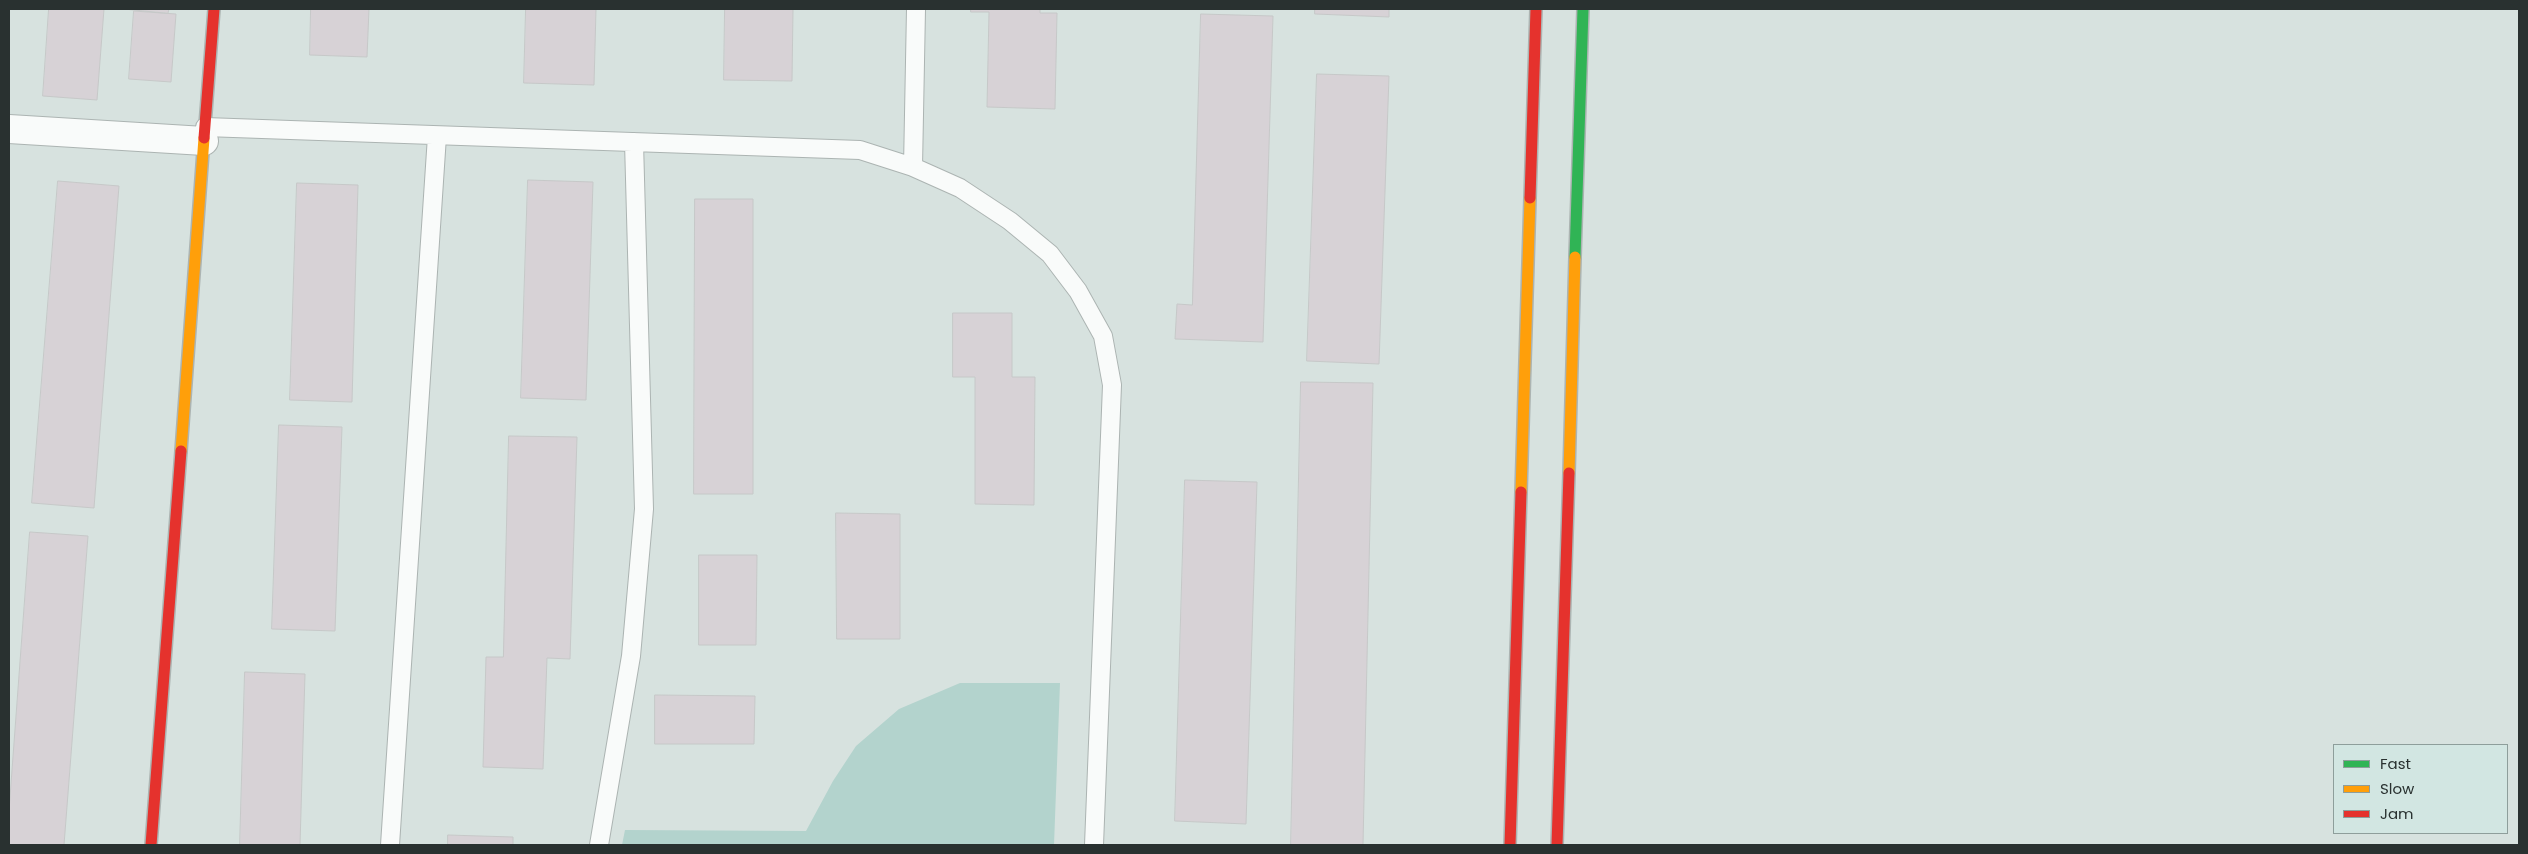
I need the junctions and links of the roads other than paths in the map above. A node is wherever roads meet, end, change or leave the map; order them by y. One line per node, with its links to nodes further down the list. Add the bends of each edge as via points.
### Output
1 (214, 9): 6 (street)
2 (916, 9): 9 (lane)
3 (1536, 9): 14 (street)
4 (1583, 9): 15 (street)
5 (9, 129): 6 (street)
6 (205, 134): 7 (lane); 10 (street)
7 (437, 136): 8 (lane); 11 (lane)
8 (634, 142): 9 (lane, via 860,150); 12 (lane, via 644,509 631,656)
9 (913, 167): 13 (lane, via 960,188 1010,221 1050,254 1078,291 1103,336 1112,385)
10 (151, 845)
11 (390, 845)
12 (599, 845)
13 (1094, 845)
14 (1510, 845)
15 (1557, 845)

